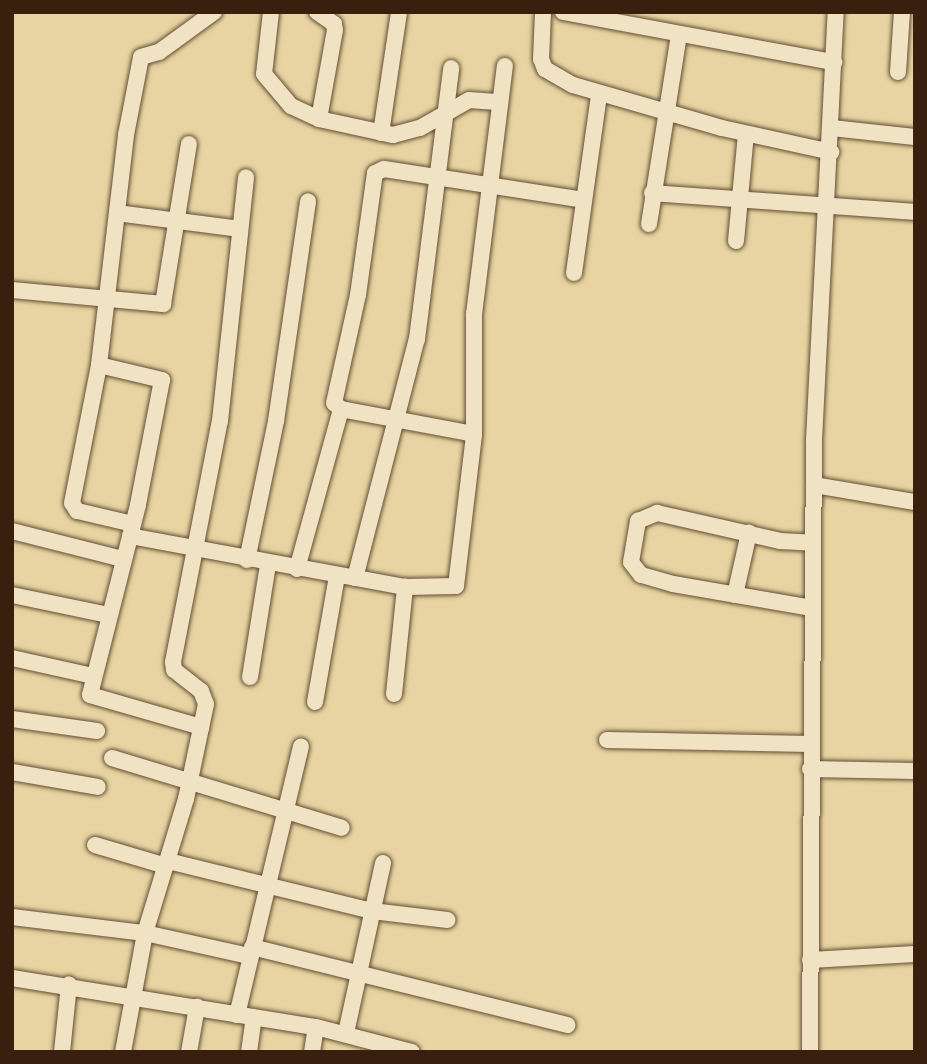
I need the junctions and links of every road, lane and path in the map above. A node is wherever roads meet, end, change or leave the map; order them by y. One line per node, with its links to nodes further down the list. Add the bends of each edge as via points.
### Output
1 (214, 12): 35 (street, via 166,48 141,57)
2 (271, 12): 19 (street, via 264,74 291,106)
3 (317, 12): 19 (street, via 334,24 335,30)
4 (399, 12): 21 (street)
5 (543, 12): 15 (street, via 540,48 545,69)
6 (563, 12): 10 (street)
7 (836, 12): 11 (street)
8 (905, 12): 9 (street); 14 (street)
9 (915, 13)
10 (679, 35): 11 (street); 18 (street)
11 (834, 62): 20 (street)
12 (505, 66): 16 (street)
13 (451, 68): 17 (street)
14 (898, 72)
15 (598, 94): 18 (street); 30 (street)
16 (500, 102): 17 (street, via 469,100); 28 (street)
17 (445, 111): 21 (street, via 407,134); 27 (street)
18 (665, 113): 22 (street); 29 (street)
19 (319, 119): 21 (street)
20 (832, 128): 23 (street); 25 (street)
21 (381, 133)
22 (746, 134): 25 (street); 31 (street)
23 (915, 137)
24 (190, 144): 36 (street)
25 (831, 152): 33 (street)
26 (247, 177): 38 (street)
27 (436, 178): 28 (street); 44 (street, via 384,169 375,173 358,295 334,396); 45 (street, via 417,339)
28 (487, 186): 30 (street); 46 (street, via 474,314)
29 (652, 193): 31 (street); 37 (street)
30 (584, 200): 40 (street)
31 (738, 200): 33 (street); 39 (street)
32 (307, 201): 55 (street, via 276,421)
33 (829, 202): 34 (street); 47 (street)
34 (915, 212)
35 (117, 213): 36 (street); 42 (street)
36 (178, 221): 38 (street); 42 (street, via 163,304)
37 (649, 224)
38 (240, 229): 53 (street, via 220,421)
39 (736, 241)
40 (574, 273)
41 (12, 290): 42 (street)
42 (107, 296): 43 (street)
43 (99, 365): 49 (street, via 72,503 78,511); 49 (street, via 162,380)
44 (341, 409): 45 (street); 57 (street)
45 (399, 421): 46 (street); 59 (street)
46 (474, 434): 60 (street, via 456,586)
47 (814, 485): 48 (street); 52 (street)
48 (915, 502)
49 (131, 530): 53 (street); 54 (street)
50 (12, 531): 54 (street)
51 (749, 533): 52 (street); 62 (street); 62 (street, via 657,513 638,521 633,532 631,562 641,575)
52 (813, 543): 63 (street)
53 (193, 550): 55 (street); 71 (street, via 173,662 178,675 206,697)
54 (123, 559): 64 (street)
55 (247, 560): 56 (street)
56 (268, 564): 57 (street); 67 (street)
57 (298, 569): 58 (street)
58 (337, 576): 59 (street); 69 (street)
59 (355, 578): 60 (street)
60 (405, 587): 68 (street)
61 (12, 594): 64 (street)
62 (735, 595): 63 (street)
63 (812, 608): 74 (street)
64 (109, 615): 66 (street)
65 (12, 658): 66 (street)
66 (93, 676): 71 (street, via 92,699)
67 (250, 677)
68 (394, 694)
69 (315, 702)
70 (12, 719): 72 (street)
71 (201, 727): 80 (street)
72 (97, 731)
73 (607, 740): 74 (street)
74 (810, 744): 77 (street)
75 (301, 747): 82 (street)
76 (112, 758): 80 (street)
77 (810, 769): 78 (street); 94 (street)
78 (915, 771)
79 (12, 772): 81 (street)
80 (188, 781): 82 (street); 86 (street)
81 (98, 788)
82 (283, 811): 83 (street); 87 (street)
83 (342, 828)
84 (95, 845): 86 (street)
85 (383, 863): 88 (street)
86 (167, 864): 87 (street); 91 (street)
87 (266, 885): 88 (street); 92 (street)
88 (372, 911): 90 (street); 95 (street)
89 (12, 917): 91 (street)
90 (447, 920)
91 (145, 933): 92 (street); 98 (street)
92 (250, 951): 95 (street); 100 (street)
93 (915, 954): 94 (street)
94 (810, 960): 111 (street)
95 (359, 974): 102 (street); 104 (street)
96 (12, 978): 97 (street)
97 (69, 984): 98 (street); 105 (street)
98 (131, 994): 99 (street); 106 (street)
99 (197, 1007): 100 (street); 107 (street)
100 (237, 1014): 101 (street)
101 (254, 1017): 103 (street); 108 (street)
102 (568, 1025)
103 (316, 1027): 104 (street); 109 (street)
104 (346, 1033): 110 (street)
105 (62, 1052)
106 (123, 1052)
107 (189, 1052)
108 (249, 1052)
109 (312, 1052)
110 (412, 1052)
111 (810, 1052)

